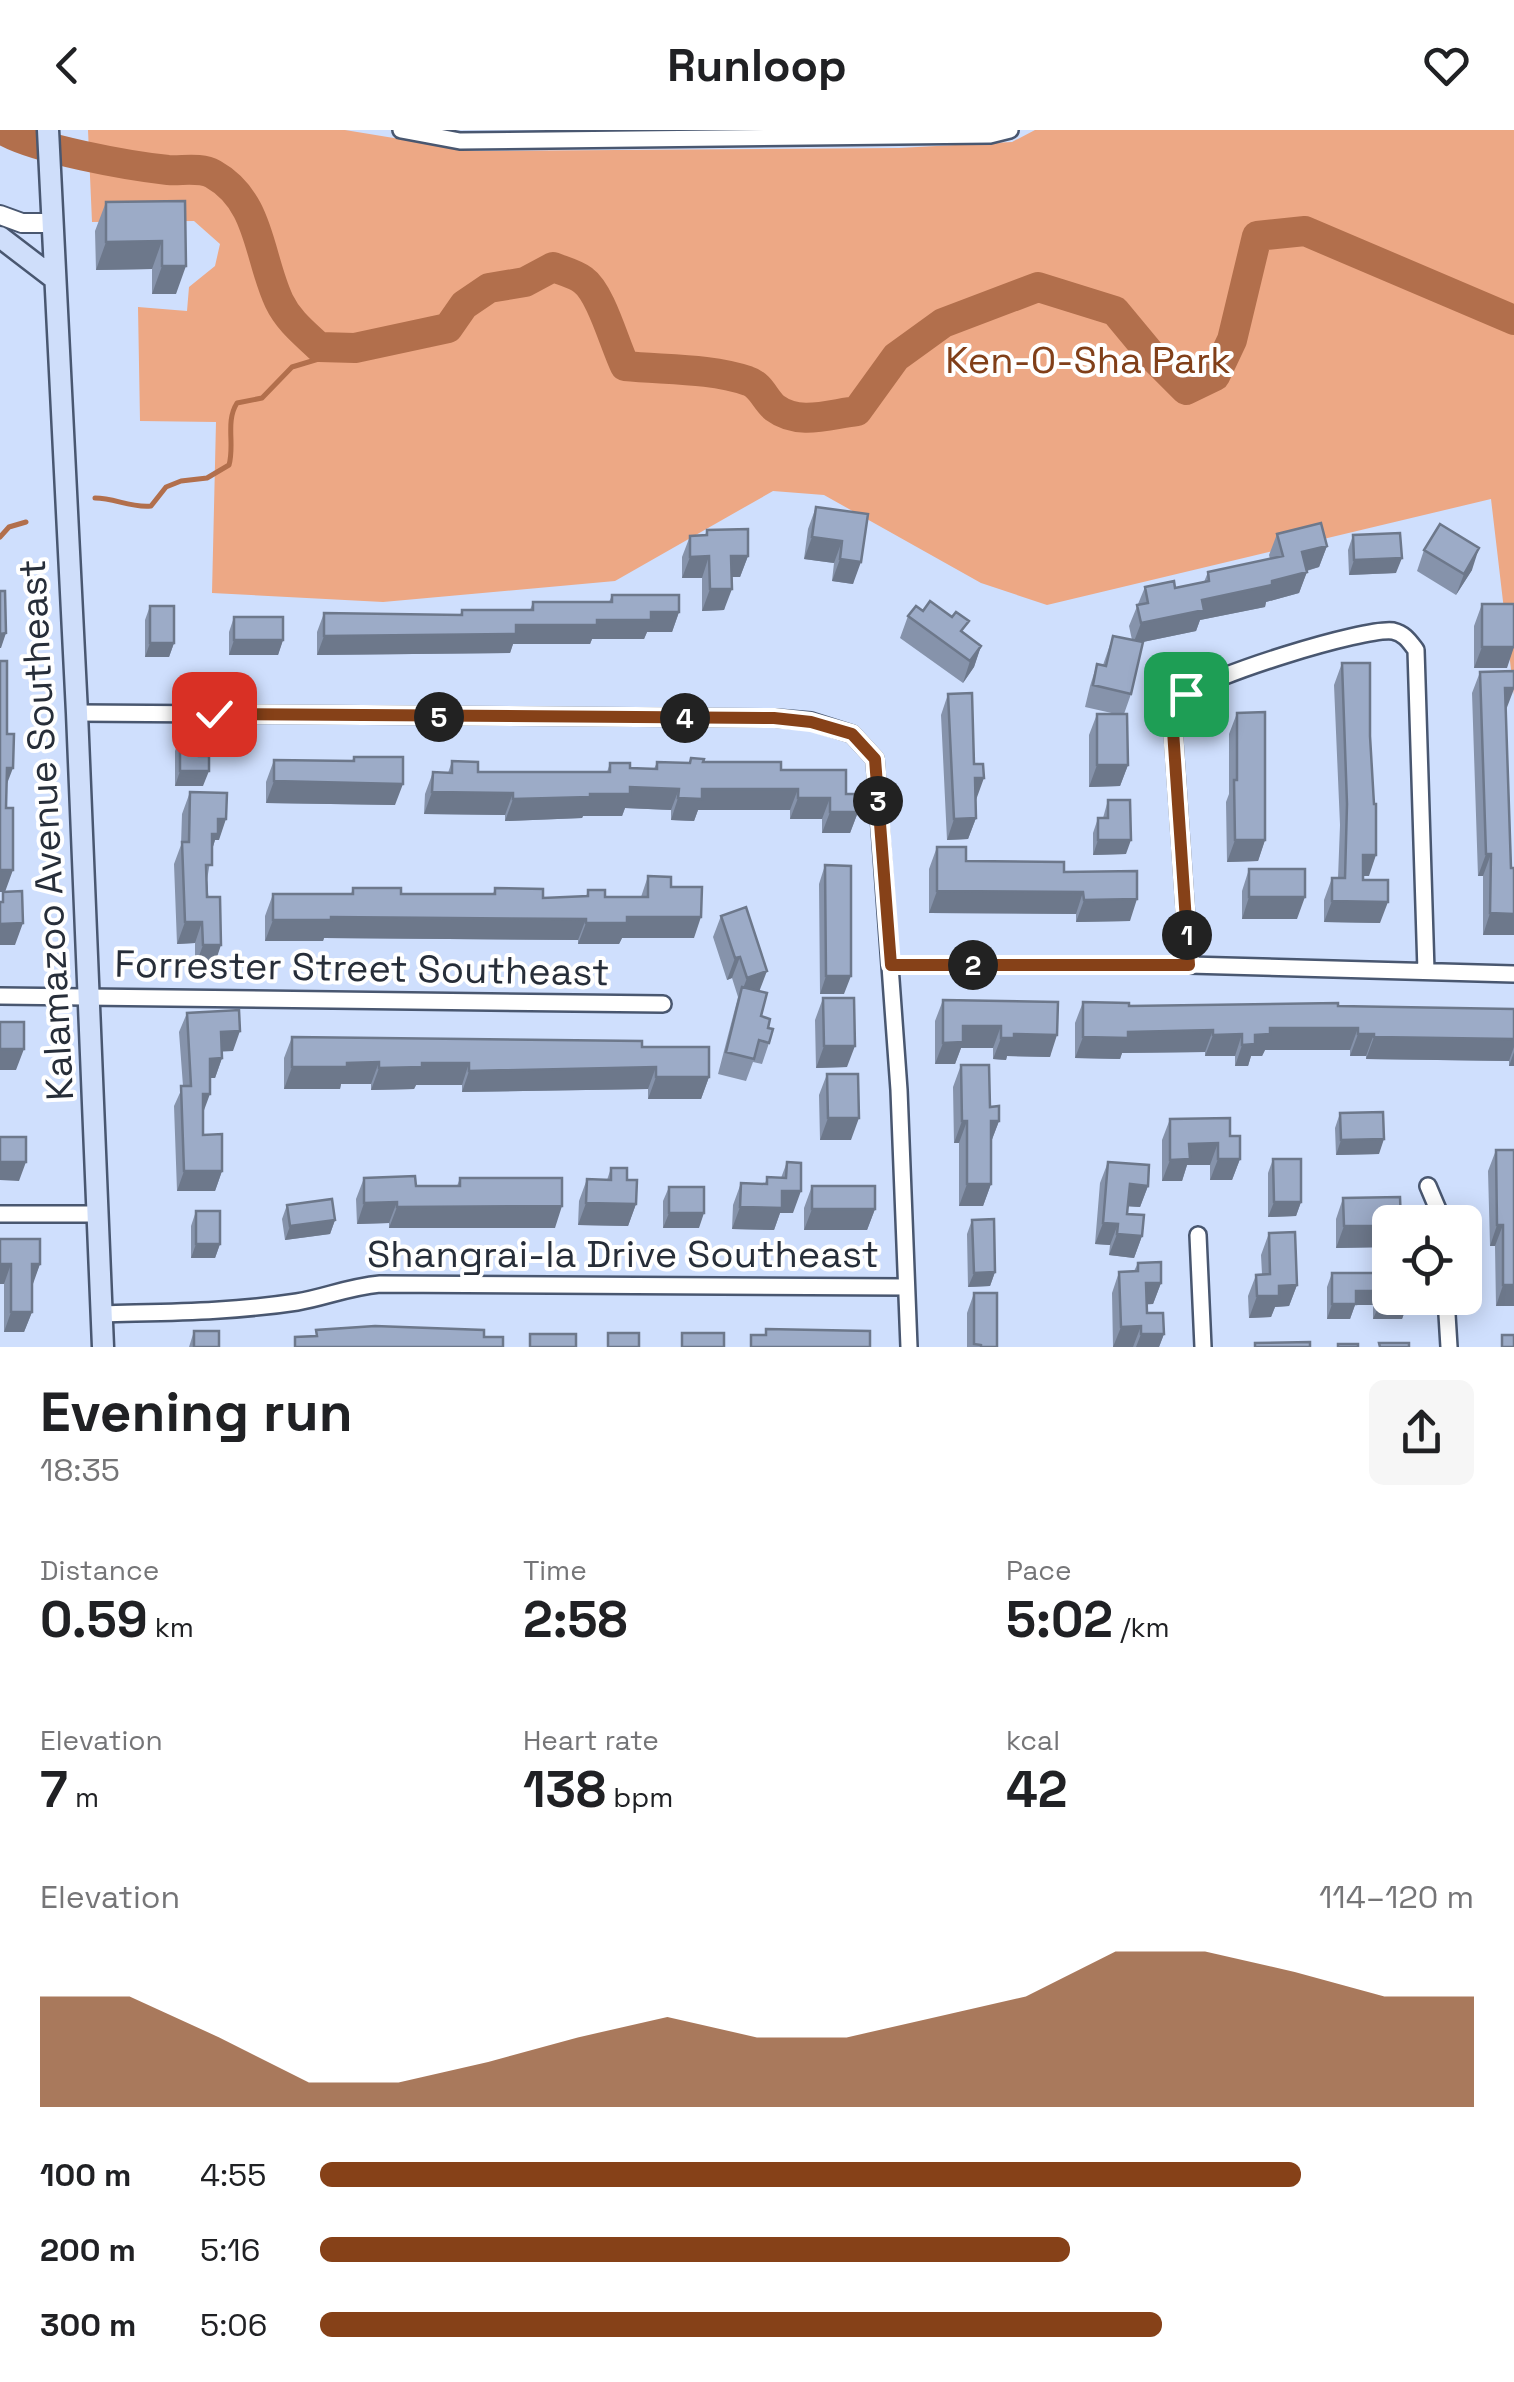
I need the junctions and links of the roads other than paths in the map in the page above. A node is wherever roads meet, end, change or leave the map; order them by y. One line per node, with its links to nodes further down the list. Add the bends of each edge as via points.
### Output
1 (48, 130): 5 (main road, Kalamazoo Avenue Southeast)
2 (402, 130): 3 (street, via 460,141 560,141)
3 (1010, 130)
4 (0, 215): 5 (street)
5 (50, 223): 7 (main road, Kalamazoo Avenue Southeast)
6 (0, 238): 7 (main road)
7 (55, 279): 8 (main road, Kalamazoo Avenue Southeast)
8 (78, 713): 9 (street, via 774,718 852,734 875,759); 14 (main road, Kalamazoo Avenue Southeast)
9 (891, 965): 10 (street); 21 (street)
10 (1189, 965): 11 (street); 11 (street, via 1172,716 1186,694 1221,680 1328,641 1394,631 1416,650)
11 (1426, 972): 12 (street)
12 (1514, 974)
13 (0, 996): 14 (street, Forrester Street Southeast)
14 (88, 996): 15 (street, Forrester Street Southeast); 19 (main road, Kalamazoo Avenue Southeast)
15 (663, 1004)
16 (1428, 1186): 17 (street)
17 (1437, 1205)
18 (0, 1214): 19 (street)
19 (98, 1214): 22 (main road, Kalamazoo Avenue Southeast)
20 (1198, 1235): 26 (street)
21 (906, 1287): 22 (street, Shangrai-la Drive Southeast, via 380,1284 238,1309); 25 (street)
22 (102, 1314): 24 (main road, Kalamazoo Avenue Southeast)
23 (1447, 1315): 27 (street)
24 (103, 1347)
25 (909, 1347)
26 (1202, 1347)
27 (1449, 1347)

